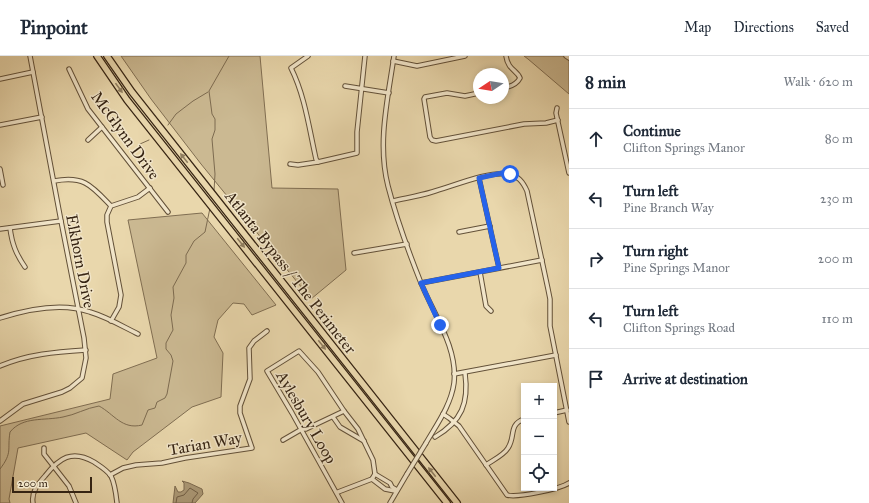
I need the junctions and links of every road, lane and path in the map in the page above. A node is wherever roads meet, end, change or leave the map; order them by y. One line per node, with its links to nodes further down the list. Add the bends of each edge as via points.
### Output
1 (30, 56): 13 (street, Elkhorn Drive)
2 (98, 56): 91 (highway, Atlanta Bypass / The Perimeter, one-way to 91, via 127,100)
3 (107, 56): 92 (highway, Atlanta Bypass / The Perimeter, one-way to 3, via 217,201)
4 (308, 56): 28 (street, via 291,68 303,100)
5 (366, 56): 17 (street)
6 (394, 56): 11 (street)
7 (465, 56): 11 (street, via 417,66)
8 (506, 56): 16 (street, via 510,67 520,78)
9 (566, 56): 10 (street)
10 (569, 58)
11 (393, 61): 18 (street)
12 (70, 69): 24 (street, McGlynn Drive, via 88,108)
13 (33, 72): 14 (street); 21 (street, Elkhorn Drive)
14 (0, 79)
15 (345, 86): 17 (street)
16 (509, 86)
17 (361, 89): 18 (street); 28 (street, via 357,154)
18 (389, 93): 36 (street, via 383,146 388,185)
19 (473, 94): 22 (street, via 465,96 447,93 425,97 432,140)
20 (557, 108): 22 (street)
21 (42, 117): 23 (street); 33 (street, Elkhorn Drive)
22 (558, 120): 27 (street)
23 (0, 125)
24 (102, 127): 25 (street); 35 (street, McGlynn Drive)
25 (88, 140)
26 (569, 146): 27 (street)
27 (564, 147): 31 (street)
28 (318, 162): 29 (street, via 298,166)
29 (290, 164)
30 (0, 169): 34 (street)
31 (569, 173)
32 (479, 178): 36 (street, via 431,193); 40 (street); 46 (street, via 506,174 522,181 527,191)
33 (54, 181): 37 (street, via 76,179 84,182); 39 (street, Elkhorn Drive)
34 (3, 184)
35 (150, 188): 37 (street, via 138,197); 38 (street, McGlynn Drive)
36 (393, 201): 44 (street)
37 (111, 206): 54 (street, via 107,222 121,295 119,308)
38 (168, 212)
39 (61, 221): 41 (street); 51 (street, Elkhorn Drive)
40 (490, 226): 43 (street); 48 (street)
41 (10, 228): 42 (street); 47 (street, via 11,242)
42 (0, 229)
43 (460, 232)
44 (407, 244): 45 (street); 50 (street)
45 (354, 253)
46 (542, 260): 48 (street); 58 (street)
47 (24, 267)
48 (499, 268): 49 (street)
49 (480, 272): 50 (street); 52 (street, via 486,306)
50 (421, 283): 61 (street, via 448,343)
51 (79, 309): 53 (street, via 46,308); 54 (street); 57 (street, Elkhorn Drive)
52 (491, 311)
53 (0, 318)
54 (111, 321): 56 (street)
55 (267, 331): 79 (street, Tarian Way, via 254,340 249,348 250,379 240,406 252,448 136,465 122,468)
56 (138, 334)
57 (86, 350): 59 (street, via 52,352); 67 (street, Elkhorn Drive, via 82,378 77,383 62,392 23,404)
58 (556, 355): 60 (street); 62 (street)
59 (0, 366)
60 (465, 373): 61 (street); 69 (street, via 466,397)
61 (454, 374): 65 (street, via 451,394)
62 (567, 410): 64 (street); 70 (street)
63 (344, 411): 66 (street); 71 (street, Aylesbury Loop, via 318,372 299,350 267,371); 74 (street, Aylesbury Loop)
64 (557, 412)
65 (443, 414): 69 (street); 84 (street, bridge)
66 (333, 416): 71 (street); 74 (street, via 340,427)
67 (0, 421)
68 (521, 421): 76 (street, via 512,431 507,450)
69 (455, 422): 72 (street); 76 (street)
70 (569, 422)
71 (302, 429): 73 (street); 85 (street, Aylesbury Loop)
72 (435, 437)
73 (283, 440)
74 (365, 441): 78 (street, Aylesbury Loop, via 373,460)
75 (44, 448): 77 (street, via 44,454)
76 (486, 465): 82 (street, via 504,492 511,496 556,488)
77 (53, 466): 79 (street, via 65,457 84,456); 86 (street, via 34,491); 87 (street, via 69,486)
78 (375, 474): 80 (street); 81 (street)
79 (110, 475): 88 (street)
80 (372, 479): 83 (street); 85 (street)
81 (383, 479): 83 (street); 84 (street)
82 (569, 483)
83 (380, 485): 84 (street)
84 (396, 491): 90 (street)
85 (338, 492): 89 (street, Aylesbury Loop)
86 (33, 503)
87 (76, 503)
88 (117, 503)
89 (342, 503)
90 (390, 503)
91 (447, 503)
92 (456, 503)

